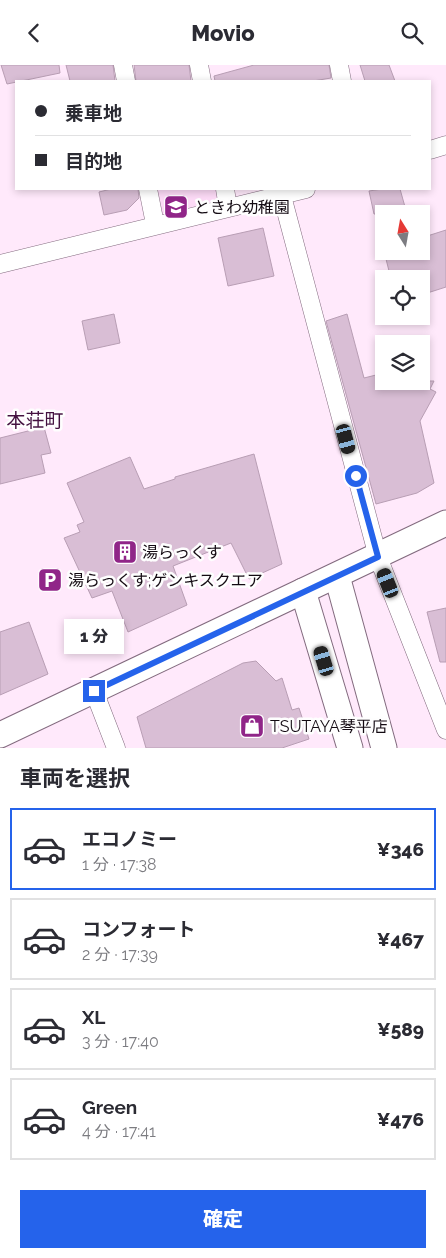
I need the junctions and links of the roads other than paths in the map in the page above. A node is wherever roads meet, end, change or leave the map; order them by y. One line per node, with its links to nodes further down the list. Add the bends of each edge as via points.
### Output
1 (123, 65): 4 (street)
2 (199, 65): 5 (street)
3 (339, 65): 6 (street)
4 (126, 80)
5 (202, 80)
6 (342, 80)
7 (446, 145): 8 (street)
8 (431, 150)
9 (148, 190): 14 (street)
10 (225, 190): 13 (street)
11 (303, 190): 12 (street)
12 (282, 196): 13 (street); 17 (street)
13 (228, 207): 14 (street)
14 (155, 224): 15 (street)
15 (0, 264)
16 (446, 523): 17 (street)
17 (378, 557): 18 (street); 21 (street)
18 (337, 576): 19 (street); 25 (street)
19 (303, 591): 20 (street); 24 (street)
20 (94, 691): 22 (street); 23 (street)
21 (446, 730)
22 (0, 735)
23 (116, 748)
24 (350, 748)
25 (384, 748)

